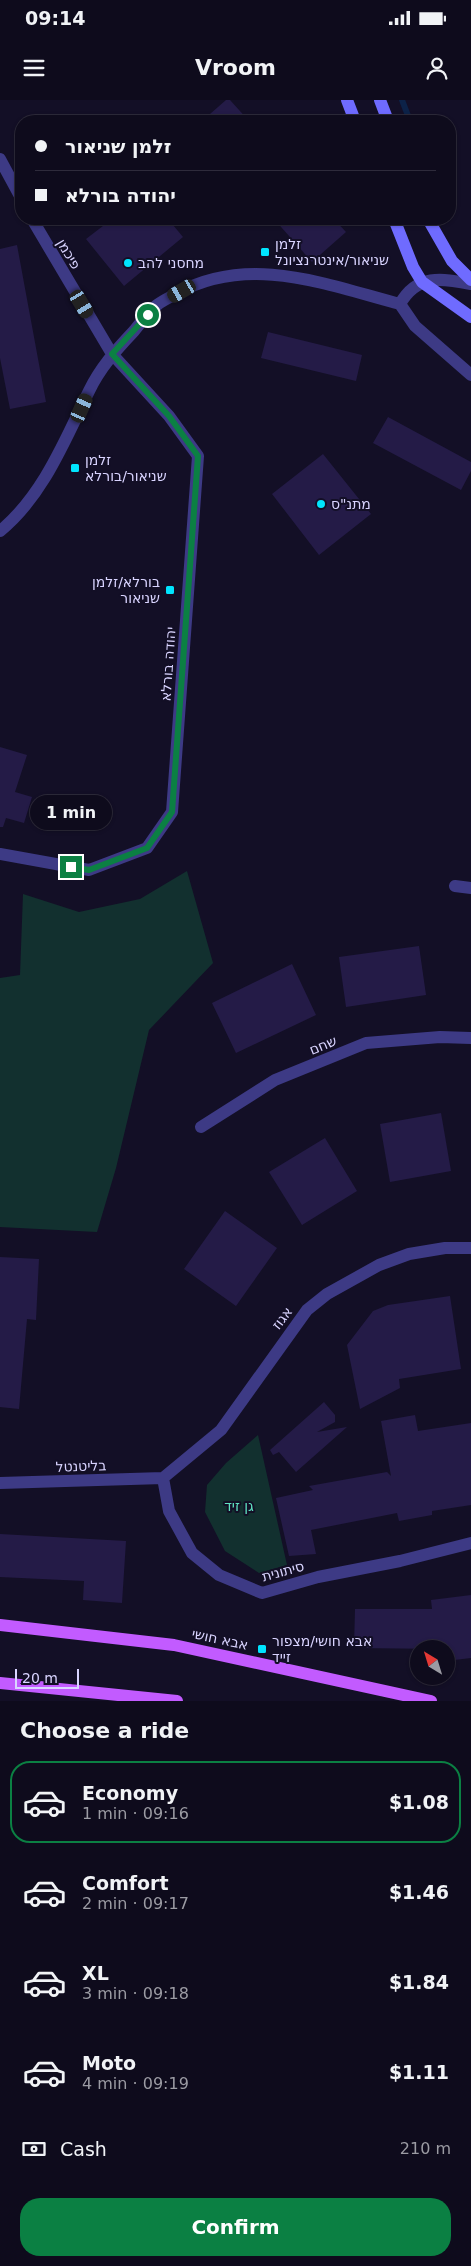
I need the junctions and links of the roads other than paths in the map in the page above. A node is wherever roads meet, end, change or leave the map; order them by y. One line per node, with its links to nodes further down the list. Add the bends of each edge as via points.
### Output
1 (347, 100): 3 (street)
2 (380, 100): 4 (street)
3 (353, 115)
4 (386, 115)
5 (0, 159): 6 (street)
6 (15, 187)
7 (36, 225): 14 (street, פיכמן)
8 (396, 225): 10 (street)
9 (431, 225): 11 (street, via 452,261)
10 (422, 282): 11 (street); 12 (street, via 406,293); 13 (street)
11 (471, 282)
12 (400, 304): 14 (street, via 323,281 290,275 214,278 194,284 158,305); 15 (street, via 415,326)
13 (471, 317)
14 (112, 354): 16 (street, via 99,372 54,464 13,520); 17 (street, יהודה בורלא, via 169,416 198,456 172,812 147,848 89,870)
15 (471, 375)
16 (0, 531)
17 (0, 854)
18 (455, 886): 19 (street)
19 (471, 888)
20 (471, 1038): 21 (street, שחם, via 366,1043 275,1080)
21 (201, 1127)
22 (471, 1248): 23 (street, אגוז, via 445,1248 409,1254 379,1265 326,1294 307,1310 221,1430)
23 (163, 1478): 24 (street, בליטנטל); 25 (street, סיתונית, via 169,1511 192,1553 218,1575 262,1593 318,1577)
24 (0, 1484)
25 (471, 1543)
26 (0, 1625): 29 (main road, אבא חושי, via 174,1645)
27 (0, 1683): 28 (main road)
28 (177, 1701)
29 (431, 1701)

